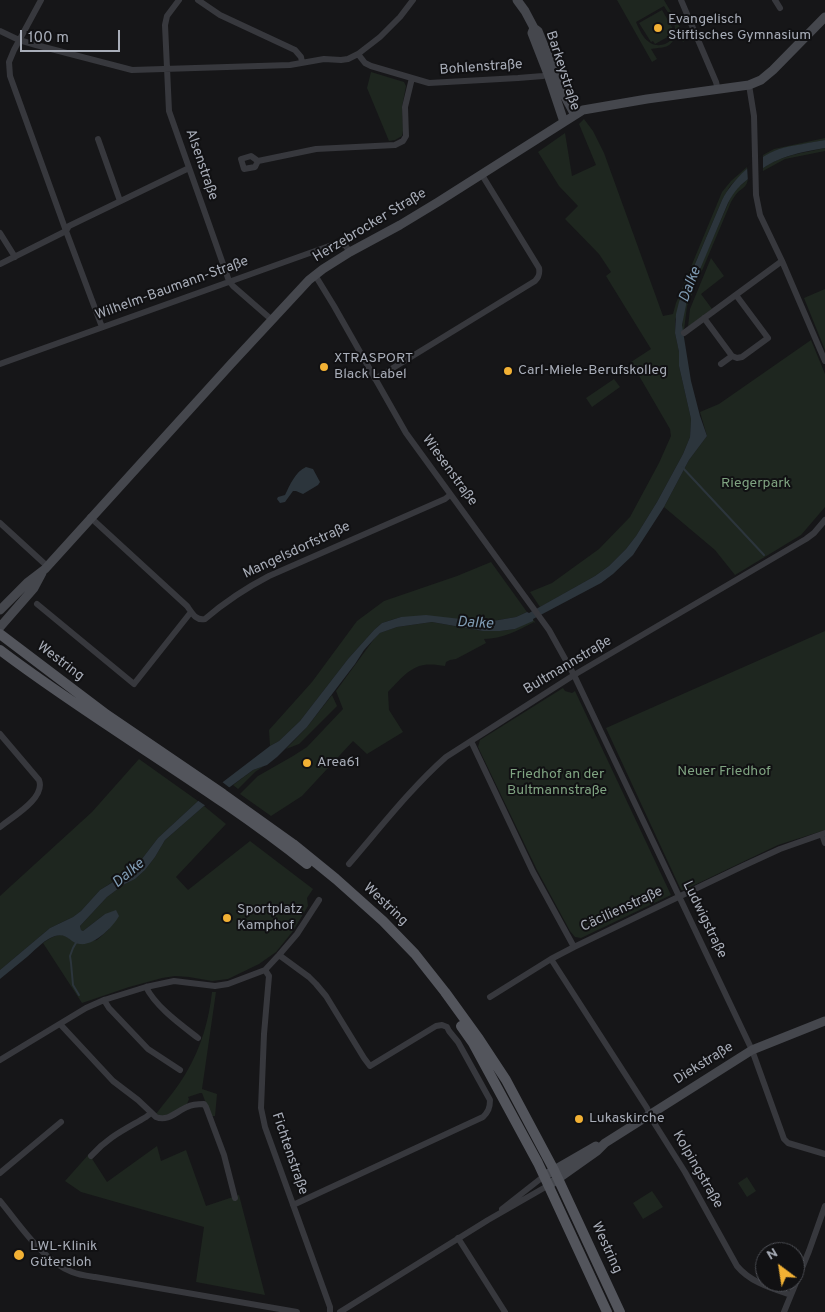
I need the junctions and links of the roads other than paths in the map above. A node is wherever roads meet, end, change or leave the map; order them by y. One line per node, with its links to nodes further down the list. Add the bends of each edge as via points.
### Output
1 (41, 0): 11 (street)
2 (179, 0): 14 (street, Alsenstraße, via 165,24)
3 (198, 0): 13 (street, via 220,15 295,50)
4 (413, 0): 12 (street, via 380,37)
5 (516, 0): 15 (street, Barkeystraße, via 534,28 532,33)
6 (681, 0): 18 (street)
7 (775, 0): 8 (street)
8 (780, 8)
9 (825, 17): 17 (street, via 766,76)
10 (0, 31): 11 (street)
11 (19, 40): 14 (street, via 132,70); 26 (street, via 9,62 10,76)
12 (358, 54): 13 (street, via 348,59); 16 (street, Bohlenstraße, via 371,66)
13 (302, 62): 14 (street)
14 (167, 69): 23 (street, Alsenstraße, via 169,111)
15 (552, 73): 16 (street, Bohlenstraße, via 429,84); 19 (street, Barkeystraße); 20 (street, Barkeystraße)
16 (412, 78): 22 (street, via 405,107 406,136 403,141 395,145 316,149)
17 (749, 85): 18 (street, Herzebrocker Straße); 30 (street, via 754,116 756,194 760,215)
18 (718, 90): 19 (street, Herzebrocker Straße, via 585,109)
19 (575, 114): 20 (street, Herzebrocker Straße)
20 (564, 122): 24 (street, Herzebrocker Straße)
21 (98, 140): 25 (street)
22 (258, 161)
23 (189, 168): 25 (street); 33 (street, Alsenstraße)
24 (482, 175): 28 (street, Herzebrocker Straße); 43 (street, via 539,268 539,276 536,281)
25 (120, 201): 26 (street, via 69,226)
26 (66, 231): 29 (street); 37 (street)
27 (0, 233): 29 (street)
28 (350, 252): 32 (street, Herzebrocker Straße); 33 (street, Wilhelm-Baumann-Straße, via 345,245 332,245)
29 (15, 257): 31 (street)
30 (782, 261): 34 (street); 40 (street)
31 (0, 264)
32 (315, 275): 36 (street, Herzebrocker Straße); 43 (street, Wiesenstraße)
33 (229, 281): 36 (street, Alsenstraße); 37 (street, Wilhelm-Baumann-Straße)
34 (736, 295): 35 (street); 39 (street, via 768,338 742,357)
35 (704, 318): 38 (street); 39 (street)
36 (272, 320): 45 (street, Herzebrocker Straße)
37 (102, 327): 41 (street, Wilhelm-Baumann-Straße)
38 (684, 333)
39 (732, 356): 42 (street)
40 (825, 361)
41 (0, 364)
42 (721, 364)
43 (375, 379): 44 (street, Wiesenstraße, via 406,433)
44 (450, 495): 51 (street, Mangelsdorfstraße, via 250,585 205,619 199,620); 55 (street, Wiesenstraße, via 539,616)
45 (90, 517): 48 (street, Herzebrocker Straße); 51 (street)
46 (825, 520): 55 (street, Bultmannstraße, via 806,539)
47 (0, 523): 48 (street)
48 (46, 567): 50 (street, Herzebrocker Straße); 52 (street, Herzebrocker Straße, via 34,588)
49 (37, 604): 51 (street, via 134,684)
50 (0, 610)
51 (191, 612)
52 (0, 627)
53 (0, 634): 58 (main road, Westring)
54 (0, 650): 58 (main road, Westring)
55 (574, 675): 57 (street, Bultmannstraße); 64 (street, Ludwigstraße)
56 (0, 734): 60 (street, via 39,780 40,789 32,802)
57 (471, 742): 63 (street, Bultmannstraße, via 434,767); 66 (street, via 533,872)
58 (210, 789): 59 (main road, Westring)
59 (220, 796): 85 (main road, Westring, via 293,844 383,921 415,954 500,1072); 86 (main road, Westring, via 331,883 411,960 473,1043)
60 (0, 827)
61 (824, 834): 62 (street); 64 (street, Cäcilienstraße, via 780,849)
62 (825, 842)
63 (349, 864)
64 (678, 897): 66 (street, Cäcilienstraße); 76 (street, Ludwigstraße)
65 (319, 900): 67 (street)
66 (574, 947): 68 (street, Cäcilienstraße)
67 (279, 955): 69 (street); 89 (street, via 326,996 370,1066 442,1025 458,1042 490,1100 490,1107 483,1118)
68 (552, 959): 71 (street, Cäcilienstraße); 80 (street, Kolpingstraße)
69 (265, 970): 70 (street, via 215,986 174,981); 89 (street, Fichtenstraße, via 269,976 261,1108)
70 (146, 987): 72 (street); 75 (street, via 171,1016)
71 (490, 997)
72 (104, 1000): 74 (street); 78 (street, via 148,1049)
73 (825, 1021): 76 (street, Diekstraße)
74 (60, 1024): 77 (street); 79 (street, via 113,1081)
75 (198, 1038)
76 (752, 1050): 80 (street, Diekstraße); 82 (street, Ludwigstraße, via 784,1139)
77 (0, 1060)
78 (180, 1070)
79 (151, 1113): 83 (street, via 111,1137); 87 (street, via 164,1119 188,1106 204,1104 224,1155)
80 (650, 1114): 85 (street, Diekstraße, via 597,1151); 93 (street, Kolpingstraße, via 737,1266 750,1279)
81 (61, 1122): 84 (street)
82 (825, 1154)
83 (92, 1156)
84 (0, 1173)
85 (556, 1174): 86 (street, Diekstraße); 99 (main road, Westring)
86 (546, 1180): 91 (street, Diekstraße); 91 (street, Diekstraße, via 534,1182); 98 (main road, Westring)
87 (235, 1198)
88 (0, 1201): 94 (street, via 48,1257 74,1272)
89 (293, 1205): 95 (street, Fichtenstraße)
90 (825, 1206): 93 (street)
91 (488, 1220): 92 (street, Diekstraße)
92 (458, 1238): 96 (street, Diekstraße); 97 (street)
93 (791, 1295): 100 (street)
94 (297, 1312)
95 (330, 1312)
96 (340, 1312)
97 (505, 1312)
98 (607, 1312)
99 (620, 1312)
100 (784, 1312)

